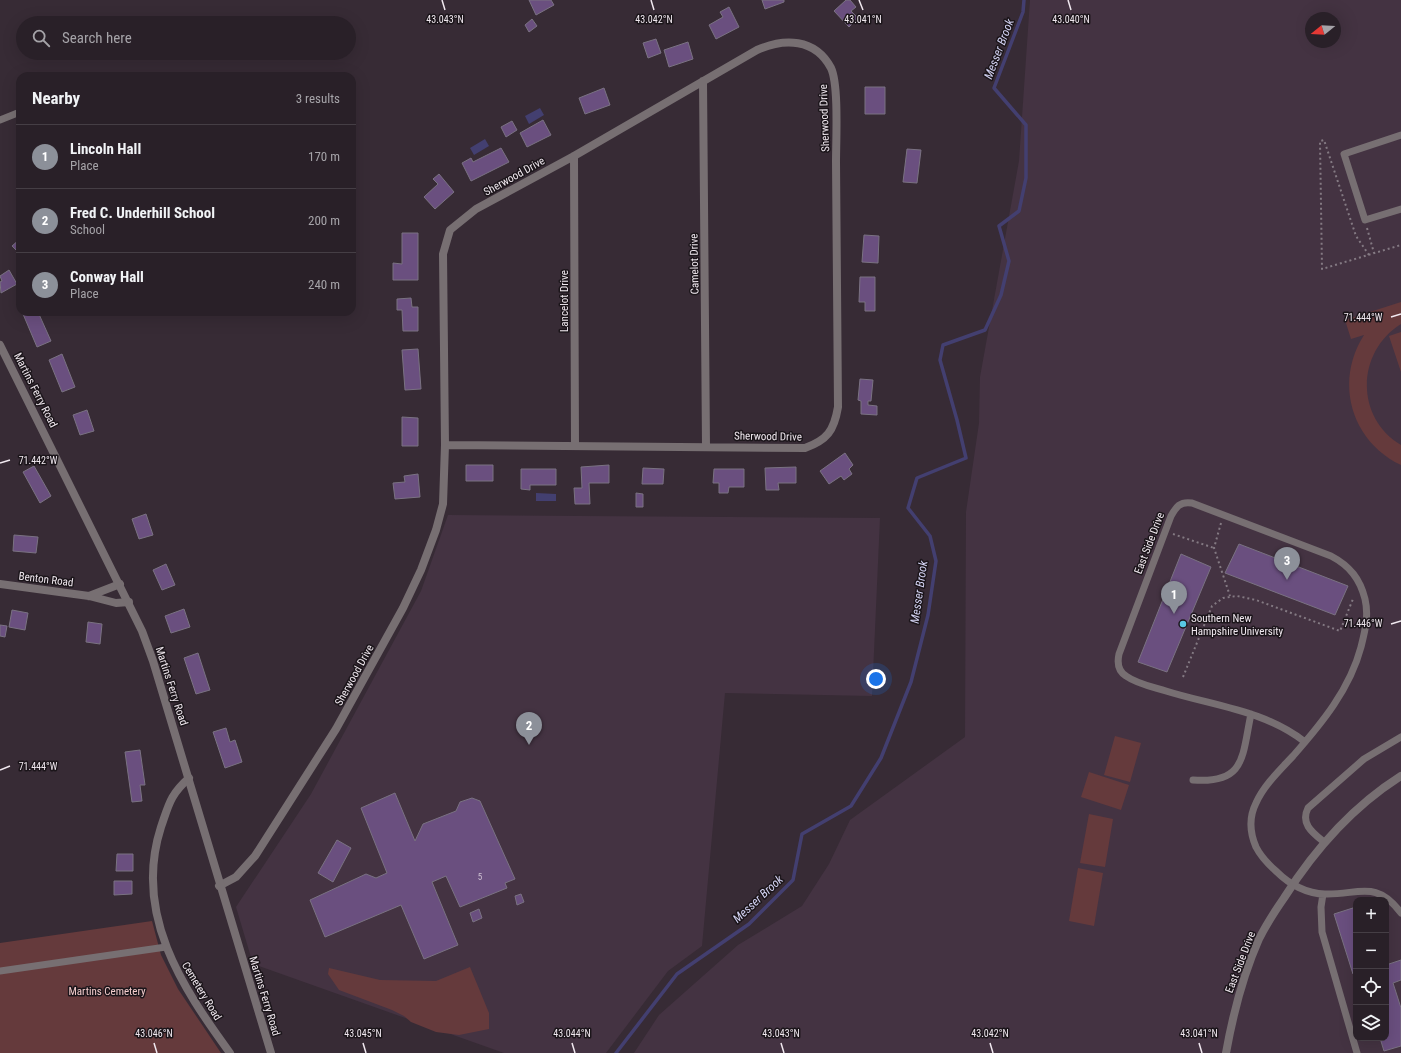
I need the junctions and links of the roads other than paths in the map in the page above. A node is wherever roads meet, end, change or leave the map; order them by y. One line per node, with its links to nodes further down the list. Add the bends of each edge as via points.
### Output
1 (703, 81): 5 (street, Sherwood Drive); 10 (street, Camelot Drive); 10 (street, Sherwood Drive, via 769,45 782,42 810,47 822,56 831,69 835,83 836,150 836,421 830,433 818,443 805,448)
2 (16, 114): 3 (lane)
3 (0, 120)
4 (1401, 134): 6 (lane, via 1344,154 1365,220)
5 (574, 156): 8 (street, Sherwood Drive, via 476,209 450,230 443,254); 9 (street, Lancelot Drive)
6 (1401, 209)
7 (0, 345): 12 (street, Martins Ferry Road)
8 (445, 445): 9 (street, Sherwood Drive); 23 (street, Sherwood Drive, via 443,504 438,524 403,608 336,729 263,844 246,868)
9 (575, 446): 10 (street, Sherwood Drive)
10 (706, 446)
11 (0, 584): 13 (street, Benton Road)
12 (120, 584): 13 (street, Benton Road); 14 (street, Martins Ferry Road)
13 (89, 596): 14 (street, Benton Road, via 116,603)
14 (129, 602): 19 (street, Martins Ferry Road, via 153,661)
15 (1251, 714): 17 (lane, East Side Drive, via 1278,724); 17 (lane, East Side Drive, via 1149,686 1125,676 1118,665 1119,654 1170,516 1176,506 1182,503 1192,503 1331,556 1352,570 1358,580 1367,607 1367,620 1357,662 1347,685); 20 (lane, via 1239,764 1234,772 1218,780)
16 (1401, 737): 21 (lane, via 1364,759 1308,808 1306,825)
17 (1305, 742): 22 (lane, East Side Drive, via 1262,793 1254,808 1251,823 1259,853)
18 (1401, 776): 21 (street, East Side Drive, via 1362,805)
19 (189, 778): 23 (street, Martins Ferry Road); 26 (street, Cemetery Road, via 176,790 169,802 156,851 155,906)
20 (1193, 780)
21 (1324, 842): 22 (street, East Side Drive)
22 (1292, 885): 24 (lane); 30 (street, East Side Drive, via 1269,920 1254,953 1236,1004)
23 (220, 886): 29 (street, Martins Ferry Road)
24 (1323, 894): 25 (lane, via 1360,891 1380,893); 31 (lane, via 1322,932)
25 (1401, 913)
26 (166, 947): 27 (lane); 28 (street, Cemetery Road, via 183,984)
27 (0, 971)
28 (230, 1053)
29 (271, 1053)
30 (1226, 1053)
31 (1357, 1053)

